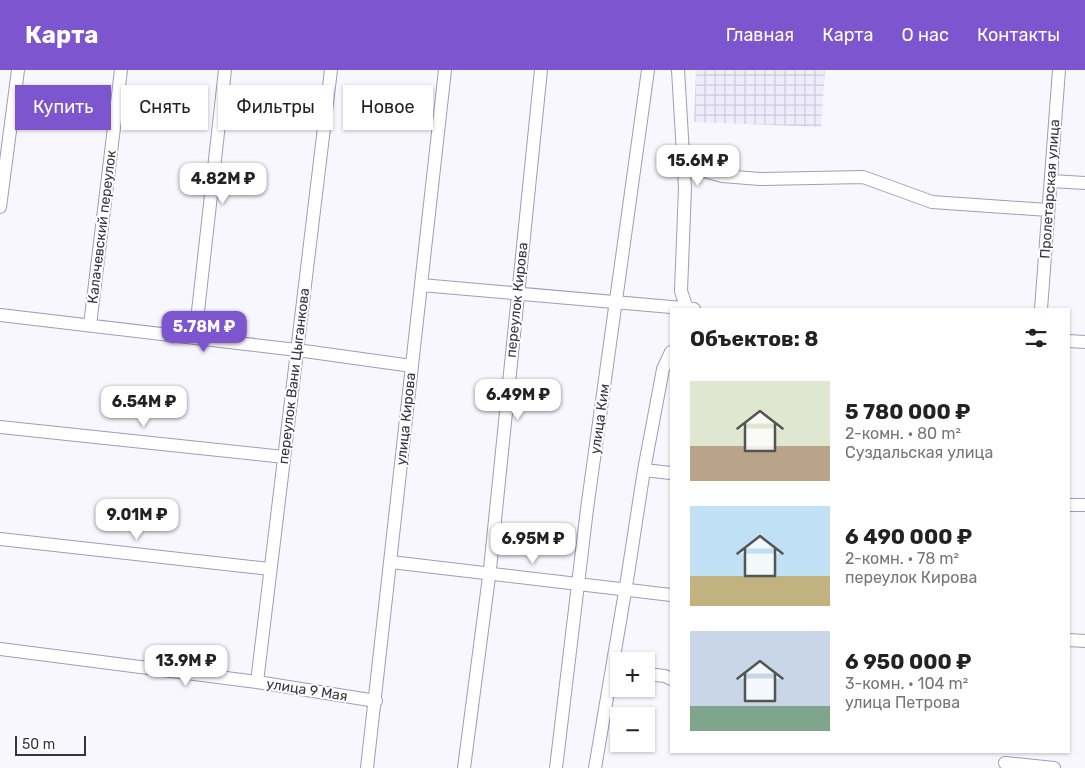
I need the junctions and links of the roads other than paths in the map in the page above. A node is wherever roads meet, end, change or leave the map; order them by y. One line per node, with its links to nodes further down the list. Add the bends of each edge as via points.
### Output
1 (18, 70): 13 (street)
2 (121, 70): 21 (street, Калачевский переулок)
3 (225, 70): 22 (street)
4 (331, 70): 25 (street, переулок Вани Цыганкова)
5 (444, 70): 15 (street, улица Кирова)
6 (541, 70): 16 (street, переулок Кирова)
7 (648, 70): 17 (street, улица Ким)
8 (678, 70): 10 (street)
9 (1059, 70): 11 (street, Пролетарская улица)
10 (683, 165): 14 (street, via 722,176 760,180 863,177 932,202); 18 (street, via 681,291)
11 (1050, 180): 12 (street); 14 (street, Пролетарская улица)
12 (1085, 183)
13 (0, 207)
14 (1048, 210): 19 (street, Пролетарская улица)
15 (421, 285): 16 (street); 27 (street, улица Кирова)
16 (517, 293): 17 (street); 37 (street, переулок Кирова)
17 (616, 302): 18 (street); 38 (street, улица Ким)
18 (687, 308)
19 (1041, 308)
20 (0, 315): 21 (street)
21 (90, 325): 22 (street)
22 (194, 338): 25 (street)
23 (1070, 341): 24 (street)
24 (1085, 342)
25 (297, 350): 27 (street); 29 (street, переулок Вани Цыганкова)
26 (670, 354): 30 (street, via 663,369)
27 (412, 366): 35 (street, улица Кирова)
28 (0, 427): 29 (street)
29 (284, 457): 36 (street, переулок Вани Цыганкова)
30 (644, 470): 31 (street); 39 (street)
31 (670, 473)
32 (1070, 505): 33 (street)
33 (1085, 505)
34 (0, 539): 36 (street)
35 (391, 562): 37 (street); 49 (street, улица Кирова)
36 (270, 569): 47 (street, переулок Вани Цыганкова)
37 (489, 574): 38 (street); 52 (street, переулок Кирова)
38 (579, 584): 39 (street); 53 (street, улица Ким)
39 (626, 590): 40 (street); 44 (street)
40 (670, 595)
41 (1070, 640): 42 (street)
42 (1085, 641)
43 (0, 649): 47 (street, улица 9 Мая)
44 (618, 652)
45 (655, 675): 46 (street)
46 (670, 679)
47 (257, 682): 49 (street, улица 9 Мая)
48 (610, 696): 54 (street)
49 (376, 701): 51 (street, улица Кирова)
50 (1005, 761): 55 (street)
51 (367, 768)
52 (464, 768)
53 (556, 768)
54 (595, 768)
55 (1054, 768)

